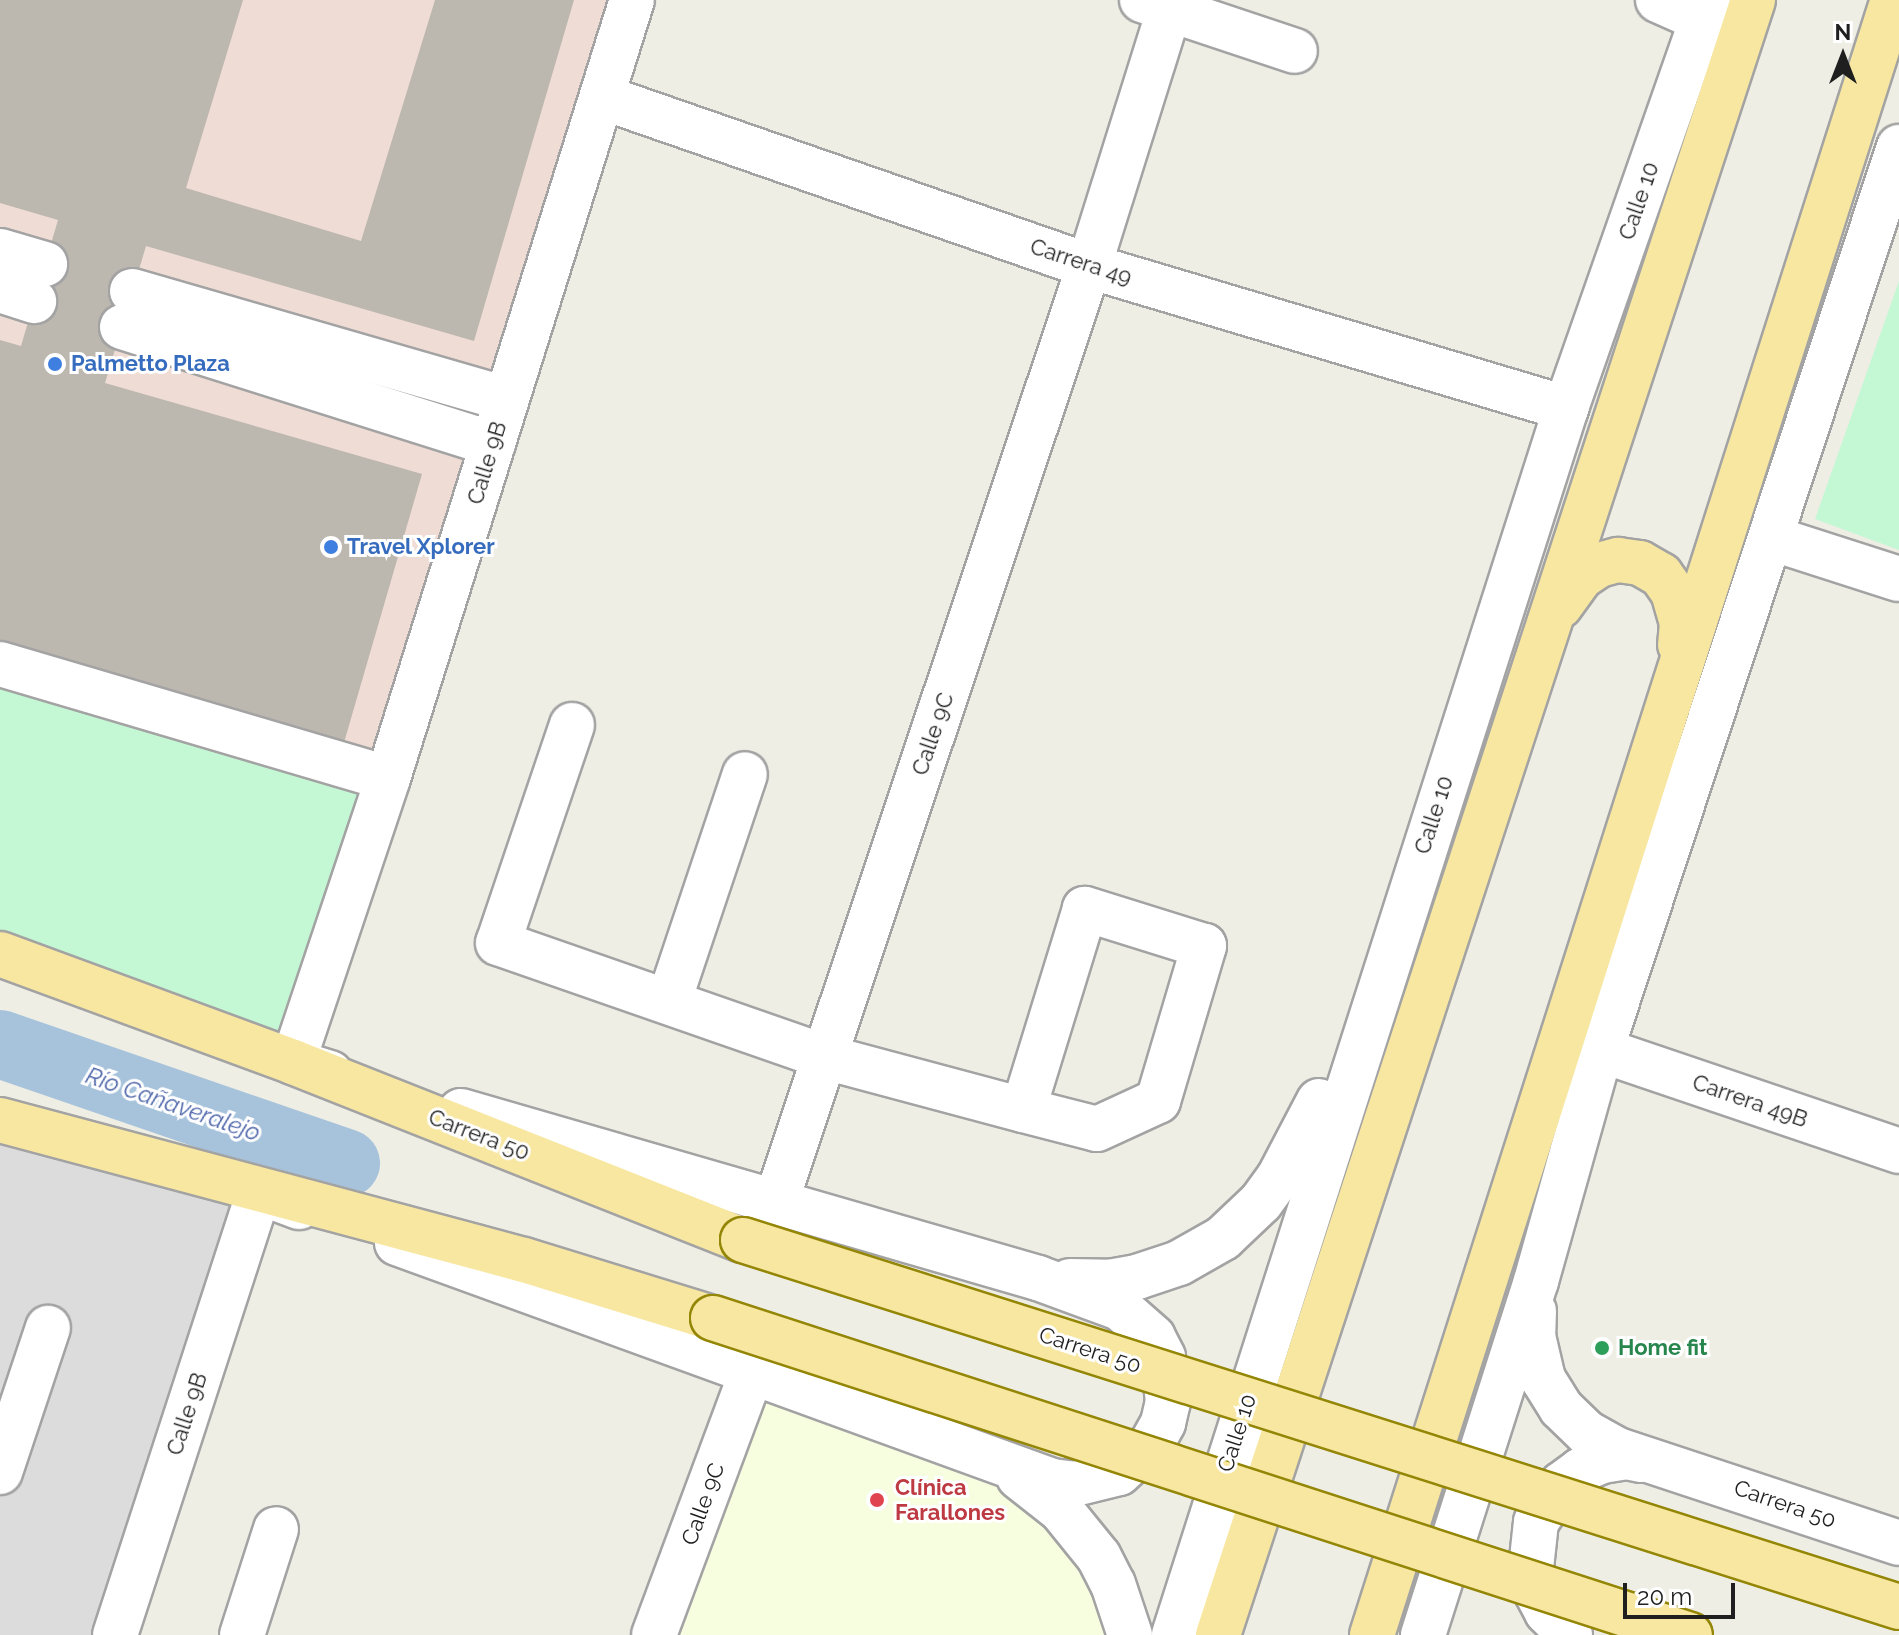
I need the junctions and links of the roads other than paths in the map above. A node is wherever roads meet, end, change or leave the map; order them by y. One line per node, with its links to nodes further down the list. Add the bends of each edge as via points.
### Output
1 (632, 0): 8 (street, Calle 9B)
2 (1658, 0): 6 (street)
3 (1753, 0): 18 (main road, Calle 10)
4 (1893, 0): 20 (main road)
5 (1156, 5): 7 (street); 11 (street, Calle 9C)
6 (1706, 10): 14 (street, Calle 10)
7 (1295, 51)
8 (602, 97): 11 (street, Carrera 49); 13 (street, Calle 9B)
9 (1899, 147): 16 (street)
10 (0, 251): 12 (street)
11 (1089, 266): 14 (street, Carrera 49); 28 (street, Calle 9C)
12 (26, 285)
13 (507, 399): 15 (street, Calle 9B); 15 (street, via 127,309)
14 (1566, 408): 24 (street, Calle 10)
15 (493, 444): 23 (street, Calle 9B)
16 (1771, 538): 17 (street); 27 (street)
17 (1899, 579)
18 (1548, 631): 20 (main road, via 1572,587 1589,570 1608,561 1640,563 1661,575 1678,602 1682,623); 50 (main road, Calle 10)
19 (0, 664): 23 (street)
20 (1676, 671): 51 (main road)
21 (572, 725): 26 (street, via 498,943)
22 (745, 774): 26 (street)
23 (388, 778): 29 (street, Calle 9B)
24 (1391, 947): 35 (street, via 1298,1144 1278,1179 1242,1222 1203,1251 1137,1277 1109,1282); 49 (street, Calle 10)
25 (0, 954): 29 (main road, Carrera 50)
26 (669, 1001): 28 (street)
27 (1601, 1050): 32 (street, Carrera 49B); 36 (street)
28 (825, 1057): 30 (street); 34 (street, Calle 9C)
29 (293, 1062): 34 (street, Carrera 50); 44 (main road, Carrera 50, bridge, via 743,1240)
30 (1023, 1110): 30 (street, via 1097,1129 1158,1101 1204,946 1085,909)
31 (0, 1120): 33 (main road)
32 (1899, 1151)
33 (259, 1192): 38 (street); 45 (street, Calle 9B); 54 (main road, bridge, via 524,1260 713,1318)
34 (776, 1202): 35 (street, Carrera 50)
35 (1038, 1278): 39 (street, via 1120,1308 1153,1337 1168,1379 1163,1423 1137,1460 1097,1481 1052,1481)
36 (1536, 1281): 40 (street, via 1533,1336 1543,1379 1561,1408 1587,1433 1618,1450); 52 (street)
37 (48, 1328): 41 (street)
38 (751, 1374): 39 (street); 47 (street, Calle 9C)
39 (985, 1459): 48 (street, via 1038,1490 1081,1532 1113,1584)
40 (1672, 1466): 43 (street, Carrera 50); 53 (street, via 1626,1457 1602,1461 1562,1484 1547,1502 1536,1522 1531,1568 1547,1612)
41 (0, 1472)
42 (276, 1529): 46 (street)
43 (1899, 1543)
44 (1899, 1607)
45 (115, 1635)
46 (242, 1635)
47 (654, 1635)
48 (1130, 1635)
49 (1174, 1635)
50 (1218, 1635)
51 (1372, 1635)
52 (1423, 1635)
53 (1570, 1635)
54 (1690, 1635)

